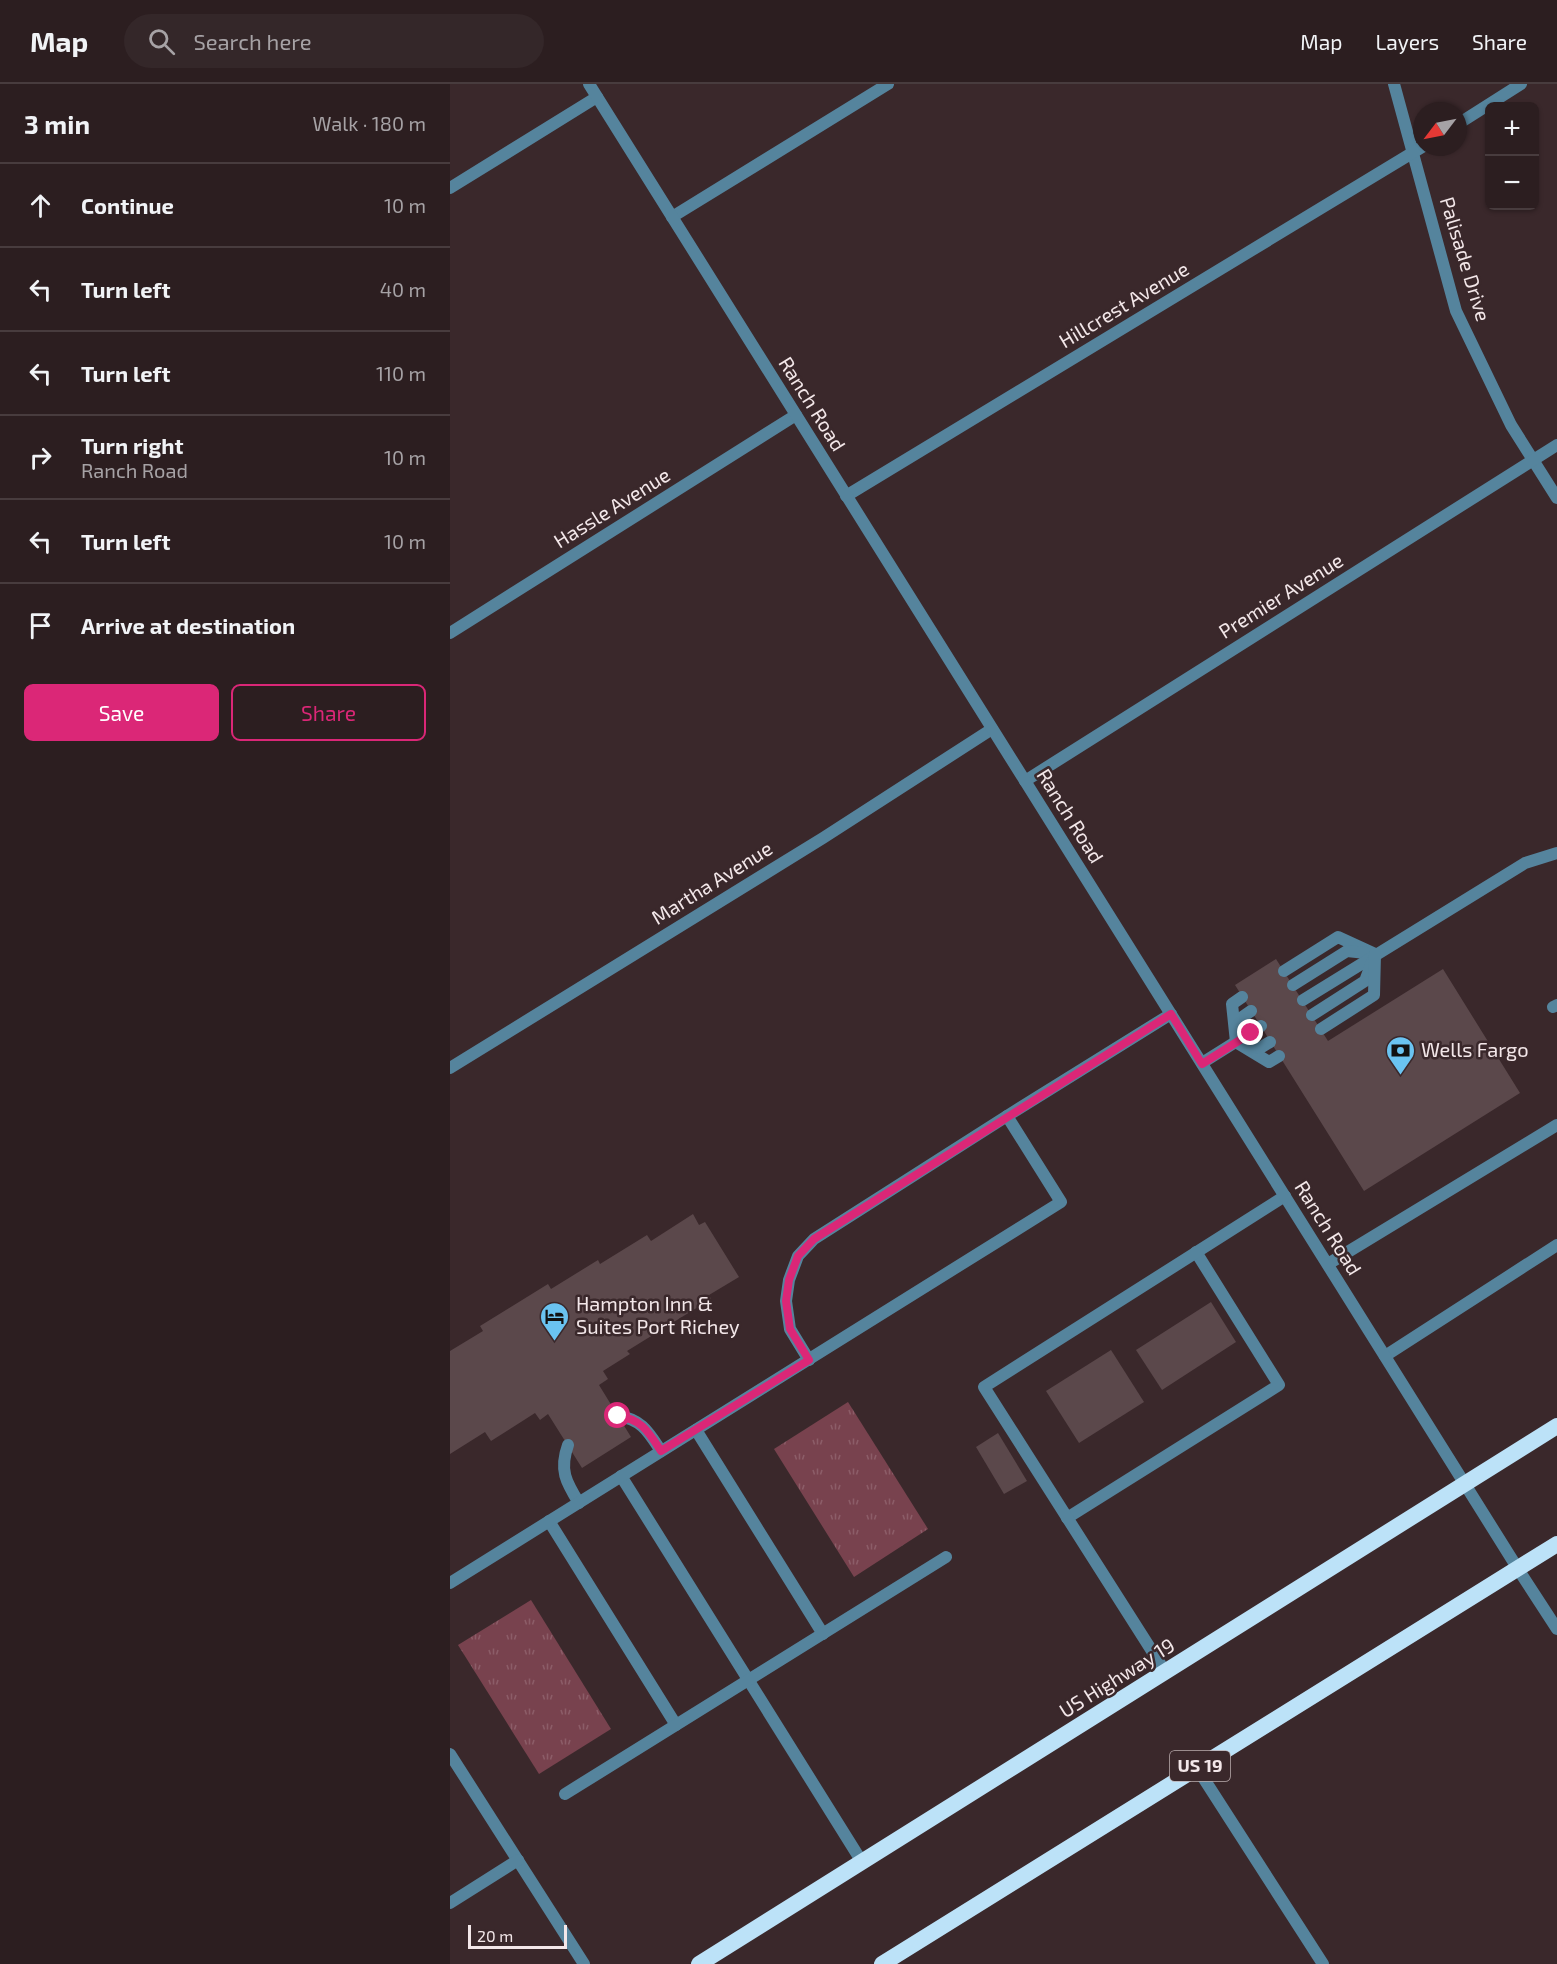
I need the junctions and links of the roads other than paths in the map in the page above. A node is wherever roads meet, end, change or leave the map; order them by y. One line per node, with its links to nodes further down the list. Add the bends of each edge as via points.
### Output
1 (589, 84): 5 (street, Ranch Road)
2 (888, 84): 11 (street)
3 (1394, 84): 7 (street, Palisade Drive)
4 (1521, 84): 6 (street)
5 (597, 97): 10 (street); 11 (street, Ranch Road)
6 (1467, 118)
7 (1413, 135)
8 (1413, 152): 15 (street, Hillcrest Avenue)
9 (1420, 156): 14 (street, Palisade Drive, via 1456,311 1511,425)
10 (450, 188)
11 (672, 217): 12 (street, Ranch Road)
12 (796, 415): 15 (street, Ranch Road); 17 (street, Hassle Avenue)
13 (1557, 445): 14 (street, Premier Avenue)
14 (1533, 460): 16 (street, Palisade Drive); 19 (street, Premier Avenue)
15 (846, 496): 18 (street, Ranch Road)
16 (1557, 498)
17 (450, 633)
18 (992, 729): 19 (street, Ranch Road); 35 (street, Martha Avenue)
19 (1025, 781): 27 (street, Ranch Road)
20 (1557, 853): 21 (street, via 1525,863)
21 (1376, 954): 22 (street, via 1338,937); 23 (street, via 1347,951); 25 (street); 28 (street, via 1365,981); 30 (street, via 1374,995)
22 (1284, 971)
23 (1293, 985)
24 (1242, 997): 31 (street, via 1232,1004)
25 (1302, 1000)
26 (1251, 1011): 31 (street, via 1241,1018)
27 (1171, 1014): 34 (street, Ranch Road); 36 (street)
28 (1312, 1015)
29 (1261, 1026): 31 (street)
30 (1321, 1029)
31 (1236, 1042): 32 (street, via 1260,1048); 33 (street, via 1269,1062); 34 (street)
32 (1270, 1042)
33 (1279, 1056)
34 (1202, 1064): 38 (street, Ranch Road)
35 (450, 1068)
36 (1007, 1116): 43 (street, via 814,1239 798,1256 786,1301 790,1329); 43 (street, via 1060,1202)
37 (1557, 1125): 41 (street)
38 (1285, 1196): 40 (street); 41 (street, Ranch Road)
39 (1557, 1245): 42 (street)
40 (1196, 1252): 52 (street, via 984,1387); 52 (street, via 1279,1385)
41 (1328, 1264): 42 (street, Ranch Road)
42 (1385, 1356): 50 (street, Ranch Road)
43 (809, 1360): 46 (street)
44 (618, 1416): 48 (street, via 630,1417 646,1427)
45 (1557, 1426): 50 (highway, US Highway 19)
46 (696, 1430): 48 (street); 59 (street)
47 (568, 1445): 51 (street, via 562,1460 563,1478)
48 (661, 1451): 49 (street)
49 (621, 1476): 51 (street); 61 (street)
50 (1465, 1484): 56 (street, Ranch Road); 60 (highway, US Highway 19)
51 (579, 1503): 53 (street)
52 (1067, 1518): 60 (street)
53 (549, 1521): 57 (street); 62 (street)
54 (1557, 1544): 56 (highway, US 19)
55 (946, 1557): 59 (street)
56 (1518, 1569): 58 (street, Ranch Road); 64 (highway, US 19)
57 (450, 1583)
58 (1557, 1629)
59 (823, 1634): 61 (street)
60 (1166, 1673): 67 (highway, US Highway 19)
61 (748, 1680): 62 (street); 67 (street)
62 (676, 1725): 65 (street)
63 (450, 1754): 66 (street)
64 (1197, 1768): 71 (highway, US 19); 72 (street)
65 (565, 1794)
66 (518, 1860): 68 (street); 69 (street)
67 (862, 1862): 70 (highway, US Highway 19)
68 (450, 1903)
69 (584, 1964)
70 (699, 1964)
71 (882, 1964)
72 (1323, 1964)

